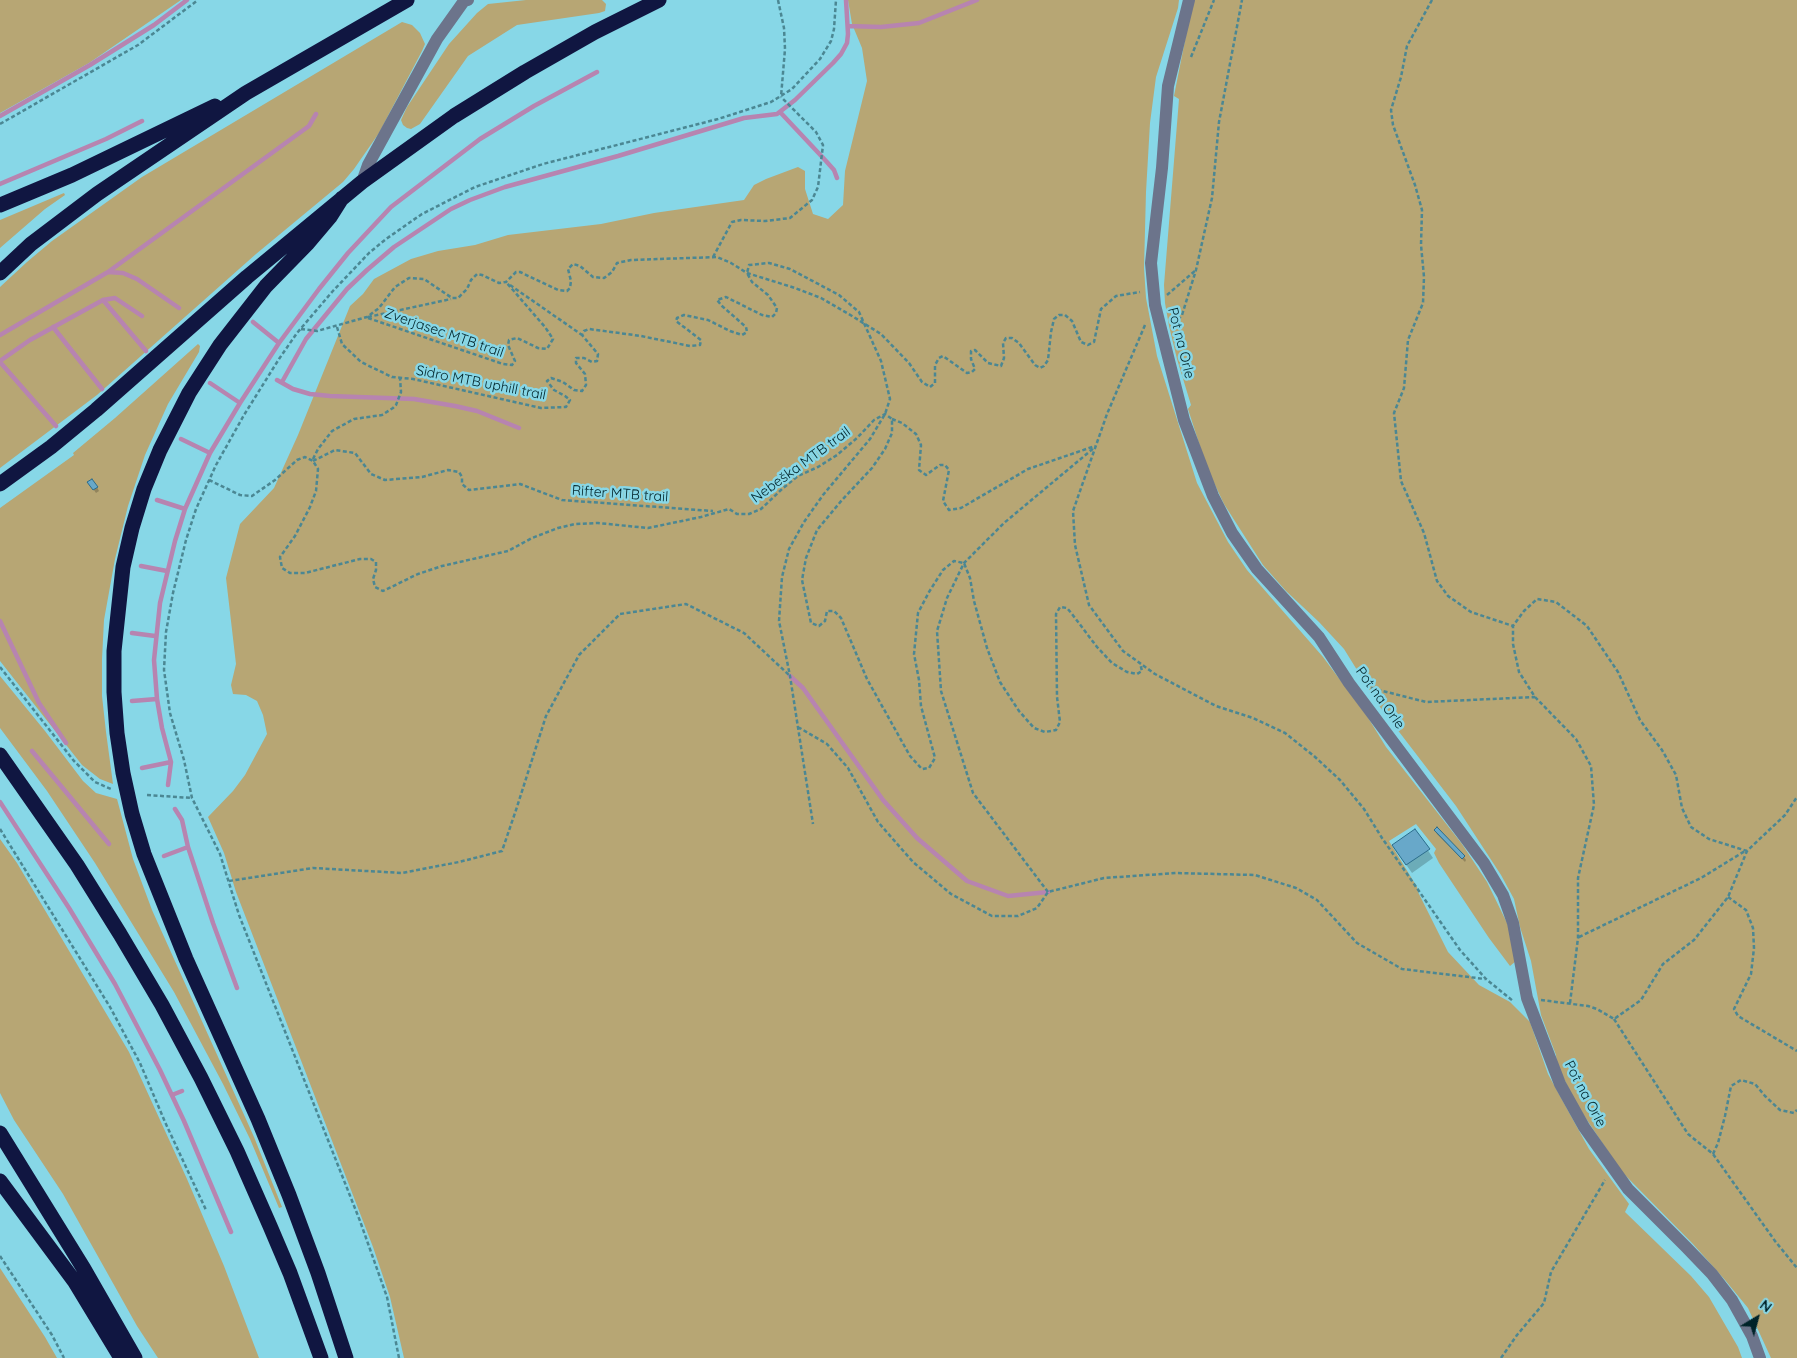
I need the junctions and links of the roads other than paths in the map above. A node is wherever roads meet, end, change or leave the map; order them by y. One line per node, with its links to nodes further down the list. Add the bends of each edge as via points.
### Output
1 (407, 0): 5 (highway)
2 (465, 0): 6 (street, via 437,38 368,165)
3 (659, 0): 6 (highway, via 524,72 454,116)
4 (1189, 0): 18 (street, Pot na Orle, via 1168,86 1151,263 1164,338 1198,462 1232,533 1257,569 1319,638 1484,863 1503,895 1513,923 1522,1000 1560,1084 1584,1127 1628,1189 1712,1274 1732,1300)
5 (246, 93): 8 (highway, via 72,175); 9 (highway, via 97,194)
6 (362, 182): 7 (highway)
7 (342, 198): 10 (highway, via 51,447); 17 (highway, via 308,243 243,314 201,373 172,424 144,488 132,528 123,567 114,659 122,765 144,854 186,959 290,1195)
8 (0, 205)
9 (0, 272)
10 (0, 484)
11 (0, 755): 16 (highway, via 77,865 162,1005 237,1151 290,1273)
12 (0, 1133): 15 (highway)
13 (0, 1181): 14 (highway, via 75,1282)
14 (121, 1358)
15 (135, 1358)
16 (321, 1358)
17 (346, 1358)
18 (1760, 1358)

